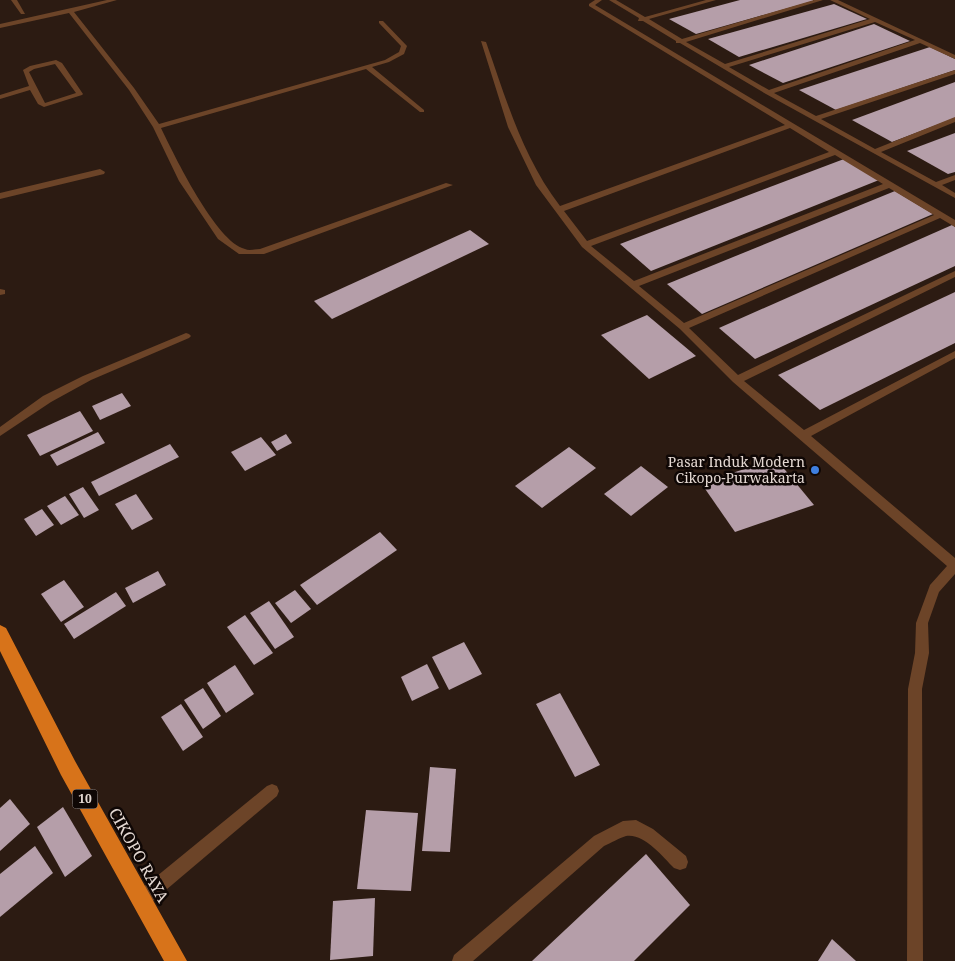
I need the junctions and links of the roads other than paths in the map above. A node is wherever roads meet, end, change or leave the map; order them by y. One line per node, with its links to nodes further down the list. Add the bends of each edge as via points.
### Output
1 (14, 0): 10 (lane)
2 (114, 0): 9 (lane)
3 (599, 0): 15 (lane, via 590,5)
4 (612, 0): 11 (lane)
5 (713, 0): 11 (lane)
6 (820, 0): 16 (lane)
7 (833, 0): 12 (lane)
8 (76, 1): 9 (lane)
9 (70, 11): 14 (lane); 31 (lane, via 132,89)
10 (23, 13)
11 (643, 19): 15 (lane); 16 (lane)
12 (874, 20): 17 (lane); 21 (lane)
13 (381, 22): 22 (lane, via 405,49 396,57)
14 (0, 26)
15 (624, 26): 19 (lane)
16 (682, 40): 19 (lane); 21 (lane)
17 (919, 41): 20 (lane); 25 (lane)
18 (483, 42): 41 (lane, via 512,127 540,185)
19 (662, 47): 30 (lane)
20 (955, 57)
21 (726, 66): 25 (lane)
22 (369, 68): 27 (lane); 31 (lane)
23 (955, 72): 28 (lane)
24 (32, 87): 24 (lane, via 44,105 80,94 56,62 26,70); 26 (lane)
25 (768, 93): 28 (lane)
26 (0, 96)
27 (422, 111)
28 (815, 119): 33 (lane)
29 (955, 119): 33 (lane)
30 (792, 125): 32 (lane); 41 (lane)
31 (157, 127): 37 (lane, via 188,189 221,237 242,252 261,252)
32 (835, 152): 36 (lane); 44 (lane)
33 (874, 152): 38 (lane)
34 (100, 172): 39 (street)
35 (955, 177): 38 (lane)
36 (891, 184): 42 (lane); 46 (lane)
37 (449, 185)
38 (936, 185): 40 (lane)
39 (0, 196)
40 (955, 196)
41 (558, 210): 44 (lane)
42 (941, 215): 43 (lane); 47 (lane)
43 (955, 224)
44 (585, 245): 46 (lane)
45 (955, 274): 50 (lane)
46 (633, 284): 47 (lane)
47 (683, 328): 50 (lane)
48 (186, 336): 51 (lane, via 79,382)
49 (955, 354): 52 (lane)
50 (737, 380): 52 (lane)
51 (0, 432)
52 (804, 436): 53 (lane)
53 (955, 566): 60 (lane, via 934,589 922,623 922,653 915,689)
54 (0, 634): 57 (highway, CIKOPO RAYA / 10, via 68,768)
55 (272, 791): 57 (lane)
56 (680, 862): 59 (lane, via 648,834 636,828 614,833 563,870)
57 (141, 900): 58 (highway, CIKOPO RAYA / 10)
58 (176, 961)
59 (460, 961)
60 (915, 961)

